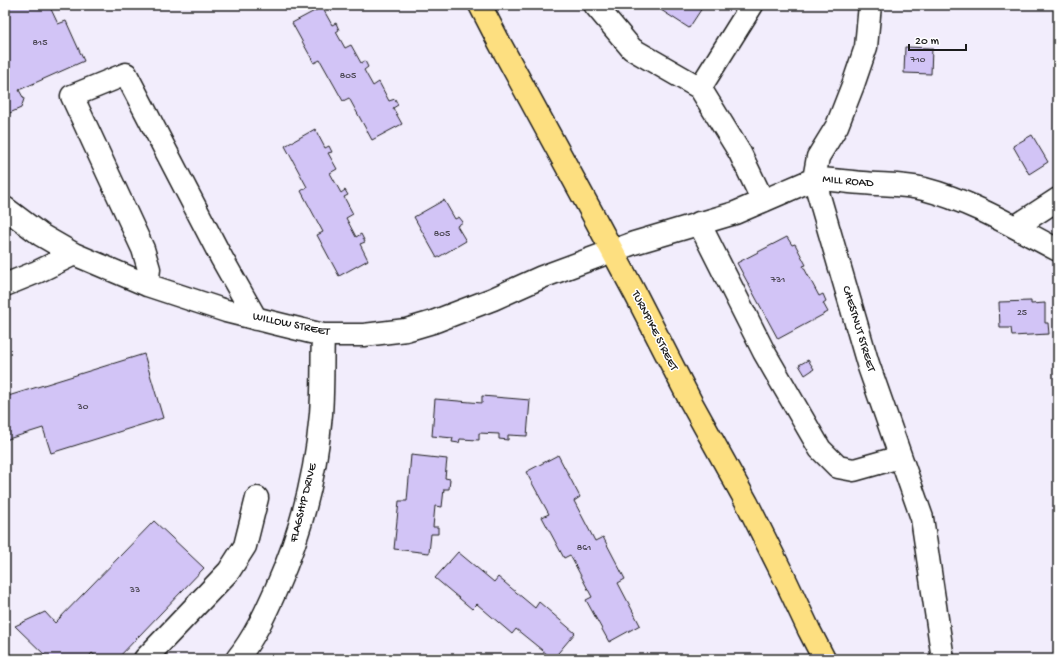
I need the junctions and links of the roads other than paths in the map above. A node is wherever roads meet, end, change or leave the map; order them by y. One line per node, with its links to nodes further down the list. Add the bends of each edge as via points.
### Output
1 (480, 5): 13 (highway, TURNPIKE STREET)
2 (595, 5): 5 (street, via 632,49)
3 (752, 5): 5 (street)
4 (870, 5): 6 (street, CHESTNUT STREET, via 866,47 838,126 818,157)
5 (700, 88): 8 (street, via 740,154)
6 (814, 179): 8 (street, MILL ROAD); 11 (street, MILL ROAD, via 924,189 974,207); 19 (street, CHESTNUT STREET, via 868,364)
7 (1058, 199): 11 (street)
8 (763, 201): 10 (street, MILL ROAD, via 735,213)
9 (5, 208): 14 (street, WILLOW STREET, via 41,235)
10 (699, 223): 13 (street, MILL ROAD); 19 (street, via 764,352 820,449 838,467 854,470)
11 (1015, 227): 12 (street, MILL ROAD)
12 (1058, 250)
13 (612, 252): 18 (street, WILLOW STREET, via 542,277 433,322 406,330 364,335); 23 (highway, TURNPIKE STREET, via 765,538)
14 (74, 254): 15 (street); 16 (street, WILLOW STREET)
15 (5, 285)
16 (148, 285): 17 (street, WILLOW STREET); 17 (street, via 149,269 143,249 72,96 126,74)
17 (256, 319): 18 (street, WILLOW STREET)
18 (323, 335): 22 (street, FLAGSHIP DRIVE, via 321,413 316,455 300,525 287,564 266,612)
19 (900, 457): 24 (street, CHESTNUT STREET, via 922,518)
20 (257, 498): 21 (street, via 245,546 229,571)
21 (146, 659)
22 (237, 659)
23 (824, 659)
24 (943, 659)

